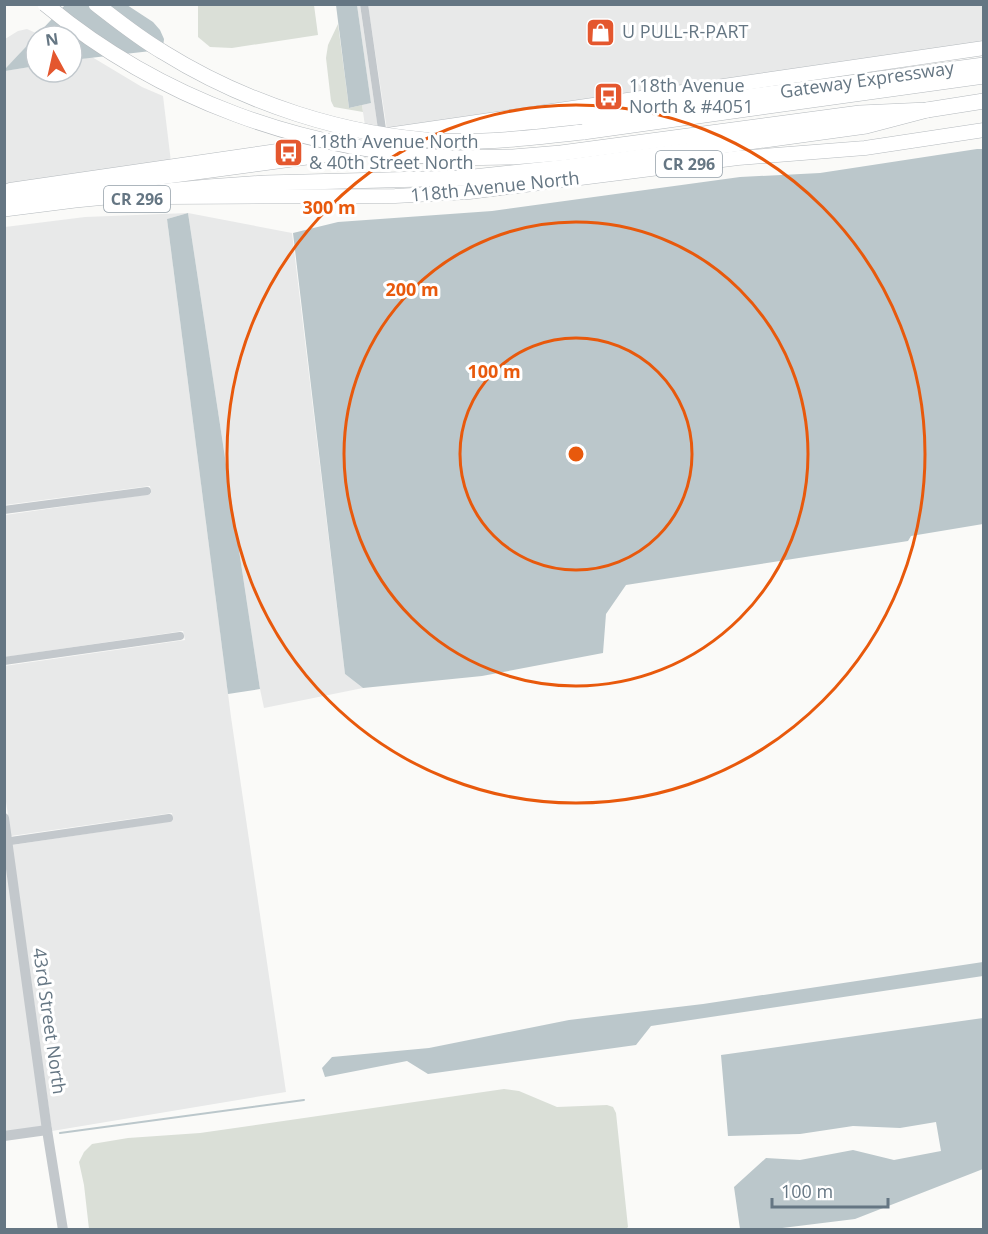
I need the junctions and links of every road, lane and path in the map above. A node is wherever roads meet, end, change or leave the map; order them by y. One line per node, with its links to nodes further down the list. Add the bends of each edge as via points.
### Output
1 (45, 4): 8 (highway, Gateway Expressway, bridge, via 106,49 201,100 275,128 386,153 453,158 528,156 860,113)
2 (96, 4): 6 (highway, Gateway Expressway, bridge, via 137,36 199,72 259,100 327,122 399,137 444,141 583,132)
3 (364, 4): 10 (street)
4 (984, 48): 10 (main road, CR 296)
5 (984, 65): 12 (highway, Gateway Expressway)
6 (984, 76)
7 (984, 101): 8 (highway, Gateway Expressway)
8 (927, 110): 13 (highway, Gateway Expressway, via 866,126 568,167 464,178 208,187)
9 (984, 130): 14 (main road, 118th Avenue North / CR 296, via 865,148 738,158 470,192 155,197)
10 (384, 136): 11 (main road, CR 296)
11 (4, 190)
12 (4, 198)
13 (4, 209)
14 (4, 216)
15 (147, 491): 16 (street)
16 (4, 510)
17 (180, 636): 18 (street)
18 (4, 662)
19 (4, 818): 21 (street, 43rd Street North)
20 (169, 818): 21 (street)
21 (6, 842): 22 (street, 43rd Street North)
22 (47, 1130): 23 (street); 24 (street, 43rd Street North)
23 (4, 1136)
24 (63, 1230)

